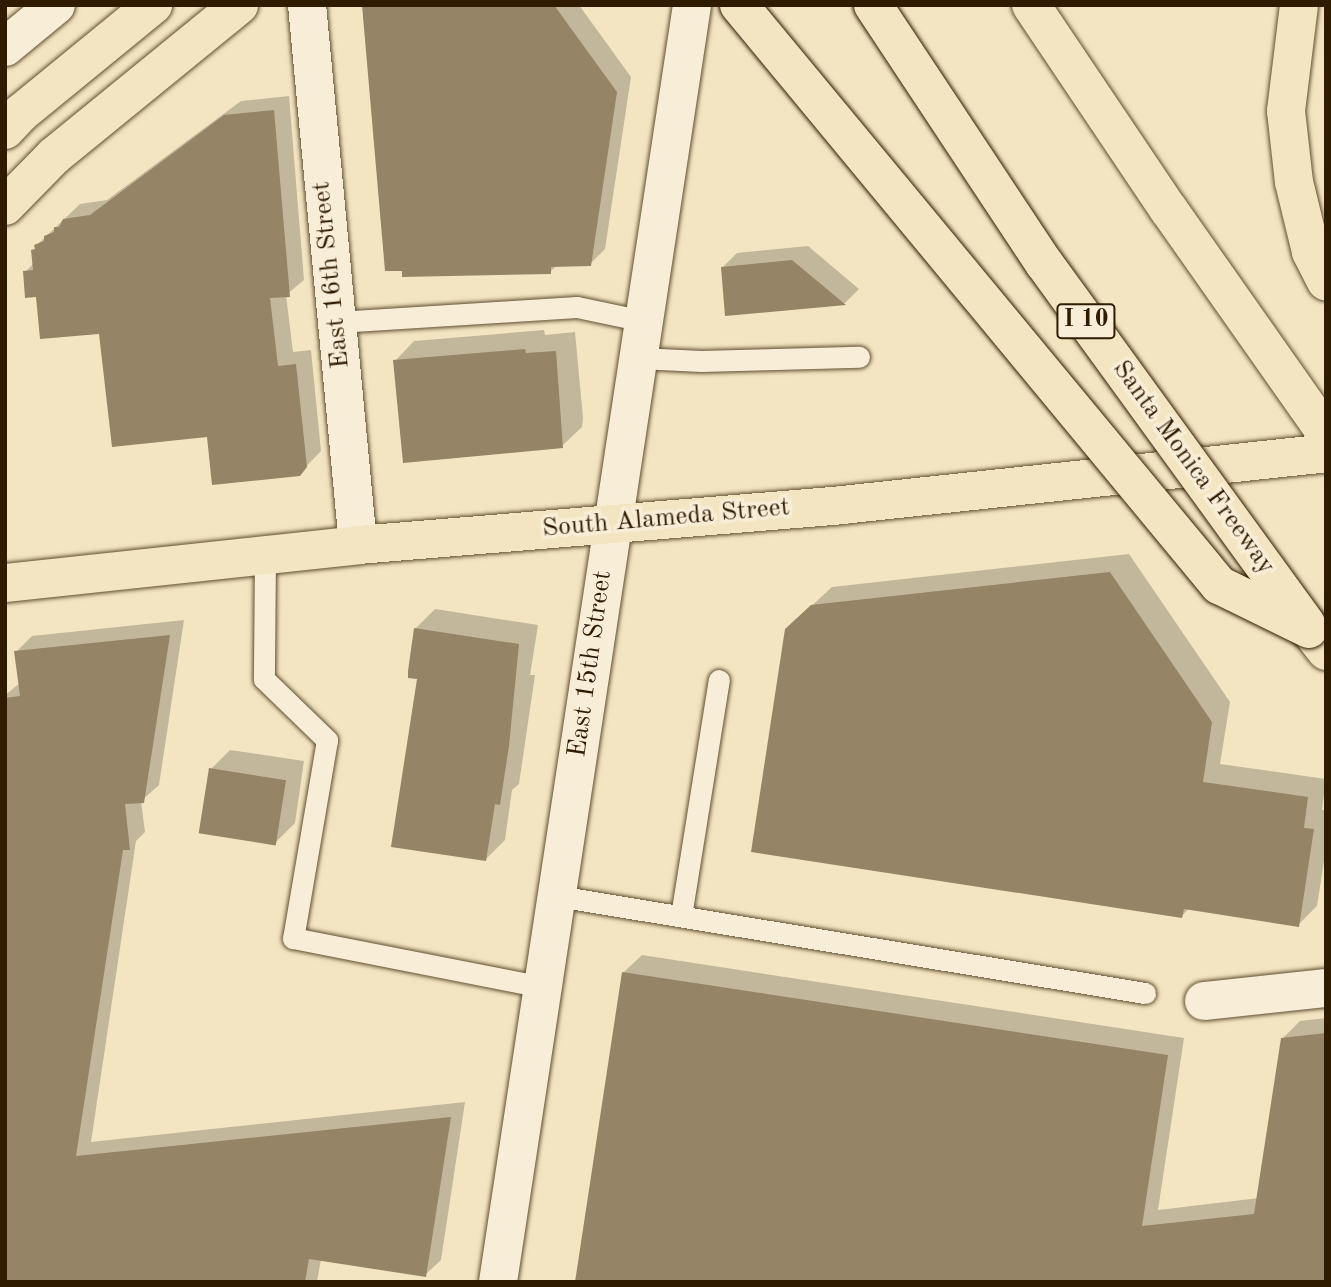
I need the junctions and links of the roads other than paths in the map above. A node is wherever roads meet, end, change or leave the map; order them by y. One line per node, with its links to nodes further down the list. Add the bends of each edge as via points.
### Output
1 (56, 5): 10 (street)
2 (153, 5): 11 (main road)
3 (239, 5): 12 (main road, via 54,156)
4 (307, 5): 15 (street, East 16th Street)
5 (692, 5): 14 (street, East 15th Street)
6 (739, 5): 24 (main road, bridge, via 1219,585)
7 (873, 5): 24 (main road, Santa Monica Freeway / I 10, bridge, via 1044,263)
8 (1031, 5): 18 (main road)
9 (1299, 5): 13 (main road, via 1286,111 1294,182 1311,252)
10 (5, 47)
11 (13, 121)
12 (5, 206)
13 (1326, 281)
14 (644, 321): 15 (lane, via 577,307); 17 (street, East 15th Street)
15 (337, 322): 21 (street, East 16th Street)
16 (859, 357): 17 (lane)
17 (639, 358): 20 (street, East 15th Street)
18 (1326, 433)
19 (1326, 453): 20 (main road, South Alameda Street, via 842,505)
20 (612, 524): 21 (main road, South Alameda Street); 26 (street, East 15th Street)
21 (358, 545): 22 (main road, South Alameda Street)
22 (265, 555): 23 (main road, South Alameda Street); 28 (lane, via 264,679 327,740 293,938)
23 (5, 583)
24 (1318, 640)
25 (719, 680): 27 (lane)
26 (557, 896): 27 (lane); 28 (street, East 15th Street)
27 (681, 916): 30 (lane)
28 (542, 987): 32 (street, East 15th Street)
29 (1326, 988): 31 (street)
30 (1145, 993)
31 (1204, 1001)
32 (498, 1282)

